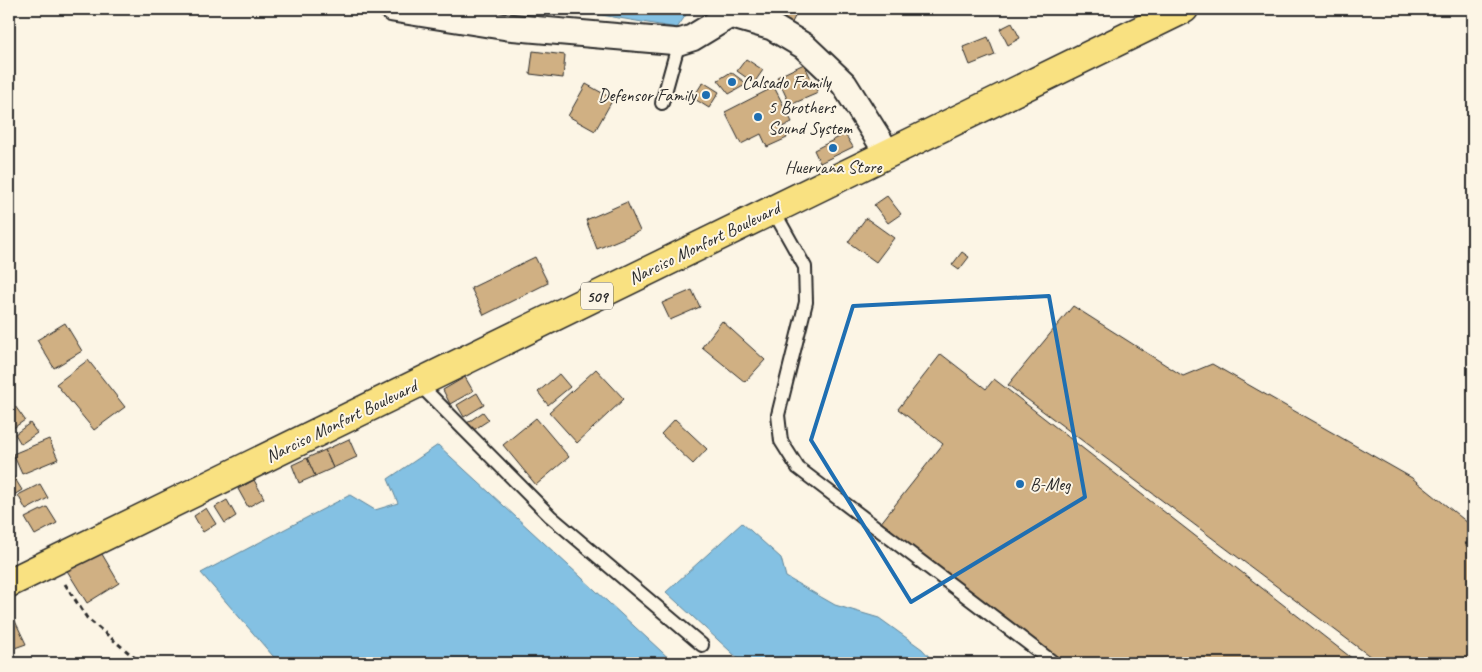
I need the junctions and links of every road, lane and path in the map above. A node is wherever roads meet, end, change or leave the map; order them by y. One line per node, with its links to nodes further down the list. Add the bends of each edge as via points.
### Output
1 (393, 9): 4 (street, via 507,27)
2 (1184, 9): 6 (main road, Narciso Monfort Boulevard / 509)
3 (732, 12): 4 (street, via 692,38); 6 (street, via 772,26 804,46 844,84)
4 (679, 42): 5 (lane)
5 (662, 103)
6 (888, 154): 7 (main road, Narciso Monfort Boulevard / 509)
7 (773, 210): 8 (main road, Narciso Monfort Boulevard / 509); 15 (lane, via 805,267 806,302 778,415 781,441 798,468)
8 (418, 383): 11 (main road, Narciso Monfort Boulevard / 509); 13 (lane, via 550,516)
9 (1473, 543): 10 (path)
10 (1465, 544)
11 (51, 562): 12 (main road, Narciso Monfort Boulevard / 509); 14 (path, via 87,618)
12 (9, 583)
13 (702, 646)
14 (141, 663)
15 (1054, 663)

